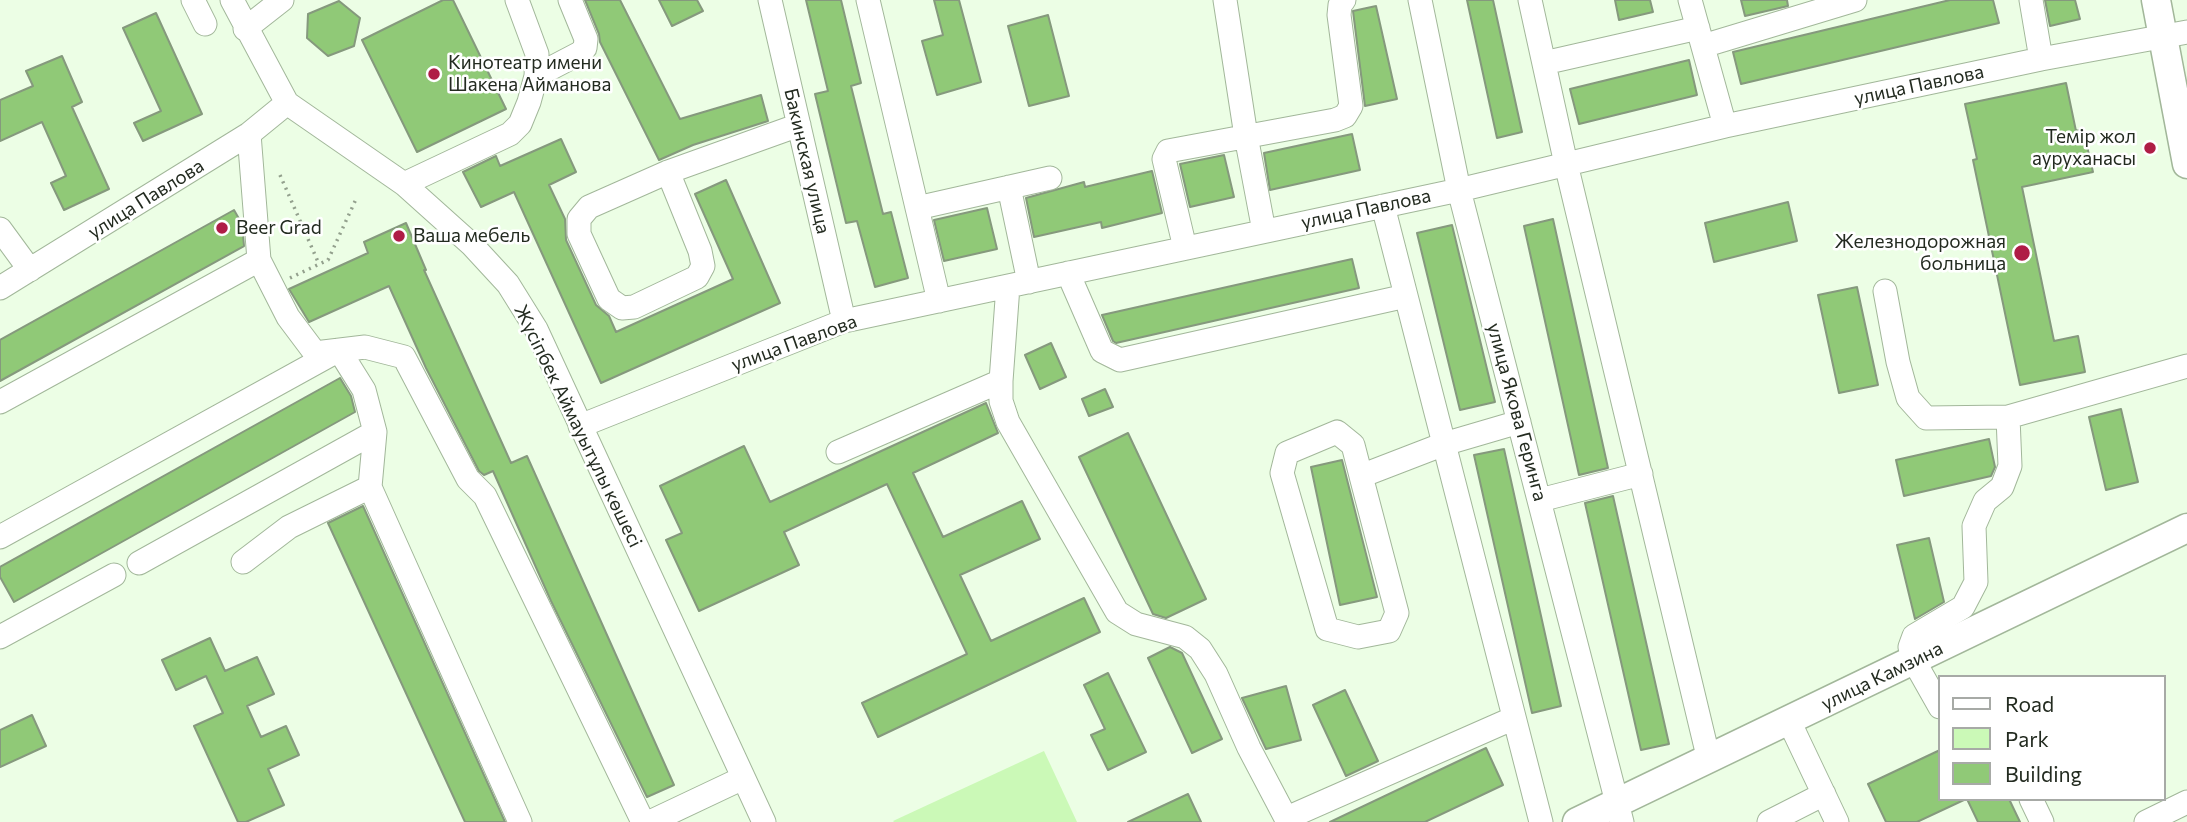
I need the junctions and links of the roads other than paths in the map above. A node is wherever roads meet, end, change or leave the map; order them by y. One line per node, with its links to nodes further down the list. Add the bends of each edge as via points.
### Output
1 (194, 0): 16 (street)
2 (232, 0): 17 (street, Жүсіпбек Аймауытұлы көшесі)
3 (282, 0): 17 (street)
4 (517, 0): 22 (street, via 537,54)
5 (570, 0): 22 (street, via 586,39 585,48)
6 (770, 0): 24 (street, Бакинская улица)
7 (868, 0): 36 (street)
8 (1225, 0): 27 (street)
9 (1344, 0): 27 (street, via 1339,15 1351,106 1345,116)
10 (1420, 0): 34 (street, улица Якова Геринга)
11 (1530, 0): 21 (street)
12 (1690, 0): 19 (street)
13 (1855, 0): 19 (street)
14 (2031, 0): 20 (street)
15 (2156, 0): 18 (main road)
16 (205, 24)
17 (245, 29): 23 (street, Жүсіпбек Аймауытұлы көшесі)
18 (2176, 35): 20 (street, улица Павлова); 29 (main road)
19 (1700, 37): 21 (street); 25 (street)
20 (2041, 59): 25 (street, улица Павлова)
21 (1544, 63): 28 (street)
22 (536, 76): 32 (street, via 520,124 510,134)
23 (286, 103): 26 (street, улица Павлова); 32 (street, Жүсіпбек Аймауытұлы көшесі)
24 (799, 125): 30 (street); 48 (street, Бакинская улица)
25 (1725, 126): 28 (street, улица Павлова)
26 (249, 134): 40 (street); 41 (street, улица Павлова)
27 (1246, 136): 38 (street); 39 (street, via 1168,151 1164,159)
28 (1566, 164): 34 (street, улица Павлова); 59 (street)
29 (2187, 164)
30 (668, 172): 30 (street, via 589,207 579,219 579,234 609,299 622,308 635,307 697,276 703,266)
31 (1050, 178): 33 (street)
32 (404, 184): 55 (street, Жүсіпбек Аймауытұлы көшесі, via 508,284 536,329)
33 (1009, 187): 36 (street); 43 (street)
34 (1459, 190): 35 (street, улица Павлова); 54 (street, улица Якова Геринга)
35 (1382, 206): 38 (street, улица Павлова); 46 (street)
36 (917, 208): 47 (street)
37 (0, 229): 41 (street)
38 (1264, 231): 39 (street, улица Павлова)
39 (1185, 248): 42 (street, улица Павлова)
40 (259, 260): 49 (street, via 288,317 316,353); 52 (street)
41 (30, 270): 44 (street, улица Павлова)
42 (1068, 273): 43 (street, улица Павлова); 46 (street, via 1102,351 1120,360)
43 (1018, 284): 47 (street, улица Павлова); 51 (street)
44 (0, 288)
45 (1885, 291): 53 (street, via 1908,398 1926,418)
46 (1406, 296): 57 (street)
47 (939, 301): 48 (street, улица Павлова)
48 (844, 321): 55 (street, улица Павлова)
49 (339, 350): 56 (street, via 364,390); 64 (street); 81 (street, via 365,347 404,357 468,479 485,496)
50 (2187, 366): 53 (street)
51 (1000, 381): 58 (street); 79 (street, via 1008,422 1116,612 1136,624 1185,637 1200,649)
52 (0, 402)
53 (2008, 417): 69 (street, via 2010,466 2002,487 1985,501 1974,526 1976,582 1963,607 1913,636)
54 (1519, 422): 57 (street); 62 (street, улица Якова Геринга)
55 (580, 426): 74 (street, Жүсіпбек Аймауытұлы көшесі)
56 (375, 432): 61 (street); 66 (street)
57 (1444, 444): 60 (street); 71 (street)
58 (838, 452)
59 (1641, 474): 62 (street); 73 (street)
60 (1361, 476): 60 (street, via 1353,445 1337,432 1287,453 1282,473 1328,629 1357,636 1389,631 1396,613)
61 (370, 487): 65 (street, via 289,527); 80 (street)
62 (1540, 500): 78 (street, улица Якова Геринга)
63 (2187, 528): 69 (main road, улица Камзина)
64 (0, 537)
65 (243, 562)
66 (139, 563)
67 (114, 575): 68 (street)
68 (0, 637)
69 (1914, 661): 70 (street); 72 (main road, улица Камзина)
70 (1938, 704)
71 (1514, 718): 79 (street); 84 (street)
72 (1788, 721): 73 (main road, улица Камзина); 75 (street)
73 (1709, 760): 78 (main road, улица Камзина)
74 (743, 778): 82 (street); 83 (street, Жүсіпбек Аймауытұлы көшесі)
75 (1824, 794): 86 (street); 87 (street)
76 (2032, 801): 88 (street)
77 (2187, 802): 89 (street)
78 (1620, 813): 85 (main road, улица Камзина)
79 (1288, 820)
80 (520, 822)
81 (643, 822)
82 (650, 822)
83 (764, 822)
84 (1541, 822)
85 (1577, 822)
86 (1769, 822)
87 (1837, 822)
88 (2042, 822)
89 (2146, 822)

